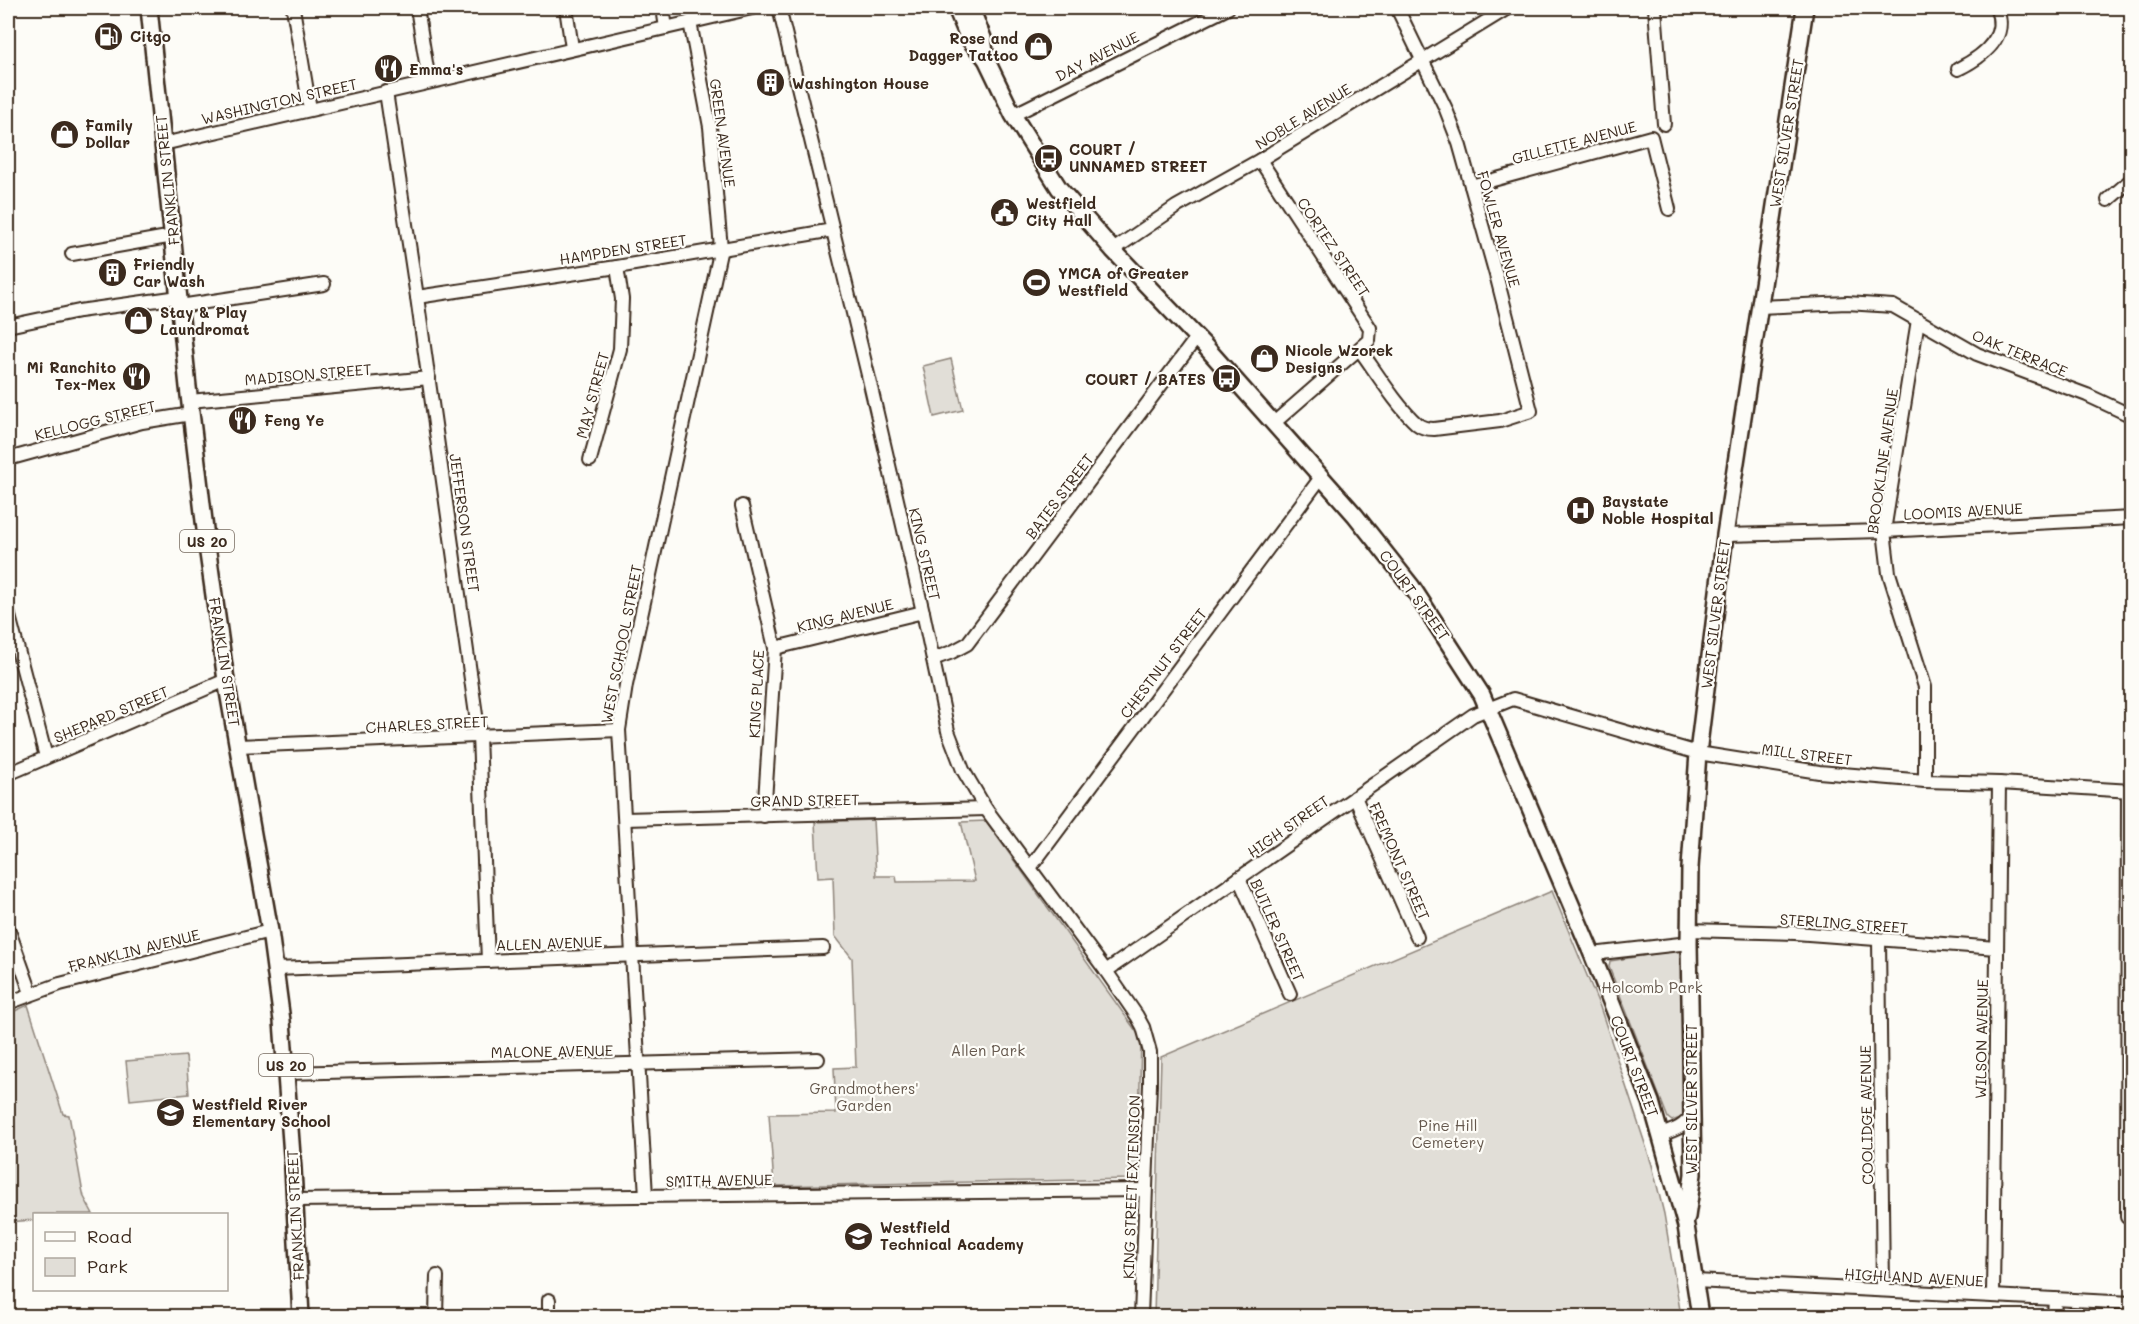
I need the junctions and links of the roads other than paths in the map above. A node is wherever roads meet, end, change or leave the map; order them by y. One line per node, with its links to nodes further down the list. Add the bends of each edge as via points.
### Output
1 (149, 8): 27 (main road, FRANKLIN STREET / US 20)
2 (293, 8): 24 (street)
3 (417, 8): 22 (street)
4 (566, 8): 18 (street)
5 (663, 8): 17 (street)
6 (752, 8): 16 (street, WASHINGTON STREET)
7 (779, 8): 33 (street, KING STREET)
8 (956, 8): 19 (main road, COURT STREET, via 969,39)
9 (970, 8): 19 (main road, COURT STREET, via 983,38)
10 (1228, 8): 25 (street, DAY AVENUE)
11 (1397, 8): 20 (street, FOWLER AVENUE)
12 (1508, 8): 20 (street, NOBLE AVENUE)
13 (1654, 8): 26 (street)
14 (1805, 8): 42 (main road, WEST SILVER STREET)
15 (1996, 8): 21 (street, via 2001,23 1996,39)
16 (690, 22): 17 (street, WASHINGTON STREET); 35 (street, GREEN AVENUE, via 711,136)
17 (666, 28): 18 (street, WASHINGTON STREET)
18 (572, 48): 22 (street, WASHINGTON STREET)
19 (986, 59): 25 (main road, COURT STREET)
20 (1422, 60): 28 (street, NOBLE AVENUE); 30 (street, FOWLER AVENUE, via 1452,125)
21 (1958, 69)
22 (429, 81): 23 (street, WASHINGTON STREET)
23 (386, 92): 24 (street, WASHINGTON STREET); 40 (street, JEFFERSON STREET)
24 (310, 109): 27 (street, WASHINGTON STREET)
25 (1013, 115): 36 (main road, COURT STREET, via 1059,188)
26 (1664, 124)
27 (163, 144): 34 (main road, FRANKLIN STREET / US 20)
28 (1260, 160): 36 (street, NOBLE AVENUE, via 1176,207); 46 (street, CORTEZ STREET, via 1370,328 1369,340)
29 (2132, 179): 31 (street)
30 (1471, 186): 32 (street, GILLETTE AVENUE, via 1651,137); 46 (street, FOWLER AVENUE, via 1531,411 1500,421 1434,429 1418,425)
31 (2108, 200)
32 (1669, 209)
33 (833, 230): 35 (street, HAMPDEN STREET); 59 (street, KING STREET)
34 (173, 236): 37 (street); 41 (main road, FRANKLIN STREET / US 20)
35 (721, 248): 38 (street, HAMPDEN STREET); 64 (street, WEST SCHOOL STREET)
36 (1113, 250): 45 (main road, COURT STREET)
37 (72, 254)
38 (617, 267): 40 (street, HAMPDEN STREET); 52 (street, MAY STREET, via 622,299 620,349)
39 (324, 284): 41 (street)
40 (417, 297): 47 (street, JEFFERSON STREET)
41 (179, 301): 44 (street, via 79,311); 48 (main road, FRANKLIN STREET / US 20)
42 (1759, 307): 43 (street, OAK TERRACE, via 1847,303 1893,306); 57 (main road, WEST SILVER STREET)
43 (1918, 320): 49 (street, OAK TERRACE, via 1977,354); 56 (street, BROOKLINE AVENUE)
44 (8, 326)
45 (1197, 337): 50 (main road, COURT STREET); 61 (street, BATES STREET, via 967,644)
46 (1360, 350): 50 (street)
47 (429, 378): 48 (street, MADISON STREET); 65 (street, JEFFERSON STREET)
48 (190, 408): 51 (street, KELLOGG STREET); 62 (main road, FRANKLIN STREET / US 20)
49 (2132, 416)
50 (1275, 422): 53 (main road, COURT STREET)
51 (8, 459)
52 (590, 460)
53 (1322, 476): 63 (main road, COURT STREET, via 1412,587); 77 (street, CHESTNUT STREET)
54 (742, 506): 60 (street, KING PLACE)
55 (2132, 518): 56 (street, LOOMIS AVENUE)
56 (1884, 531): 57 (street, LOOMIS AVENUE); 70 (street, BROOKLINE AVENUE, via 1889,573 1925,687)
57 (1725, 535): 67 (main road, WEST SILVER STREET)
58 (8, 612): 68 (street)
59 (923, 612): 60 (street, KING AVENUE); 61 (street, KING STREET)
60 (775, 648): 75 (street, KING PLACE)
61 (933, 659): 74 (street, KING STREET, via 948,731 963,770)
62 (226, 681): 66 (main road, FRANKLIN STREET / US 20); 68 (street, SHEPARD STREET)
63 (1488, 708): 67 (street, MILL STREET, via 1513,699); 73 (street, HIGH STREET); 86 (main road, COURT STREET)
64 (619, 730): 65 (street, CHARLES STREET); 76 (street, WEST SCHOOL STREET)
65 (479, 736): 66 (street, CHARLES STREET); 88 (street, JEFFERSON STREET)
66 (237, 746): 80 (main road, FRANKLIN STREET / US 20)
67 (1698, 753): 70 (street, MILL STREET, via 1819,772); 81 (main road, WEST SILVER STREET)
68 (46, 758): 69 (street, SHEPARD STREET)
69 (8, 774)
70 (1925, 781): 71 (street, MILL STREET)
71 (2000, 783): 72 (street, MILL STREET); 85 (street, WILSON AVENUE)
72 (2130, 791): 100 (street)
73 (1355, 797): 78 (street, HIGH STREET); 82 (street, FREMONT STREET)
74 (986, 809): 75 (street, GRAND STREET); 77 (street, KING STREET)
75 (764, 816): 76 (street, GRAND STREET)
76 (625, 819): 87 (street, WEST SCHOOL STREET)
77 (1030, 868): 90 (street, KING STREET)
78 (1239, 878): 90 (street, HIGH STREET); 92 (street, BUTLER STREET)
79 (8, 928): 91 (street)
80 (270, 931): 89 (main road, FRANKLIN STREET / US 20); 91 (street, FRANKLIN AVENUE)
81 (1689, 936): 83 (street, STERLING STREET, via 1795,933); 86 (street, STERLING STREET); 98 (main road, WEST SILVER STREET)
82 (1417, 937)
83 (1879, 940): 85 (street, STERLING STREET); 108 (street, COOLIDGE AVENUE)
84 (823, 948): 87 (street, ALLEN AVENUE)
85 (1997, 948): 109 (street, WILSON AVENUE)
86 (1592, 954): 99 (main road, COURT STREET, via 1651,1102)
87 (632, 955): 88 (street, ALLEN AVENUE); 96 (street, WEST SCHOOL STREET)
88 (488, 961): 89 (street, ALLEN AVENUE)
89 (275, 969): 97 (main road, FRANKLIN STREET / US 20)
90 (1106, 971): 95 (street, KING STREET, via 1143,1028)
91 (31, 993): 93 (street, FRANKLIN AVENUE)
92 (1290, 994)
93 (8, 1003)
94 (818, 1059): 96 (street, MALONE AVENUE)
95 (1150, 1059): 101 (street, KING STREET EXTENSION)
96 (637, 1064): 97 (street, MALONE AVENUE); 102 (street, WEST SCHOOL STREET)
97 (287, 1073): 103 (main road, FRANKLIN STREET / US 20)
98 (1693, 1113): 99 (street, via 1681,1127); 105 (main road, WEST SILVER STREET, via 1693,1174)
99 (1660, 1135): 105 (main road, COURT STREET)
100 (2129, 1163): 104 (street)
101 (1144, 1190): 102 (street, SMITH AVENUE); 116 (street, KING STREET EXTENSION)
102 (646, 1196): 103 (street, SMITH AVENUE)
103 (295, 1200): 113 (main road, FRANKLIN STREET / US 20)
104 (2127, 1217)
105 (1686, 1226): 107 (main road)
106 (437, 1276): 114 (street)
107 (1695, 1281): 108 (street, HIGHLAND AVENUE); 117 (main road)
108 (1883, 1290): 109 (street, HIGHLAND AVENUE)
109 (1993, 1296): 110 (street, HIGHLAND AVENUE)
110 (2055, 1299): 112 (street, HIGHLAND AVENUE); 118 (street)
111 (549, 1300): 115 (street)
112 (2132, 1303)
113 (301, 1317)
114 (436, 1317)
115 (549, 1317)
116 (1141, 1317)
117 (1700, 1317)
118 (2054, 1317)

